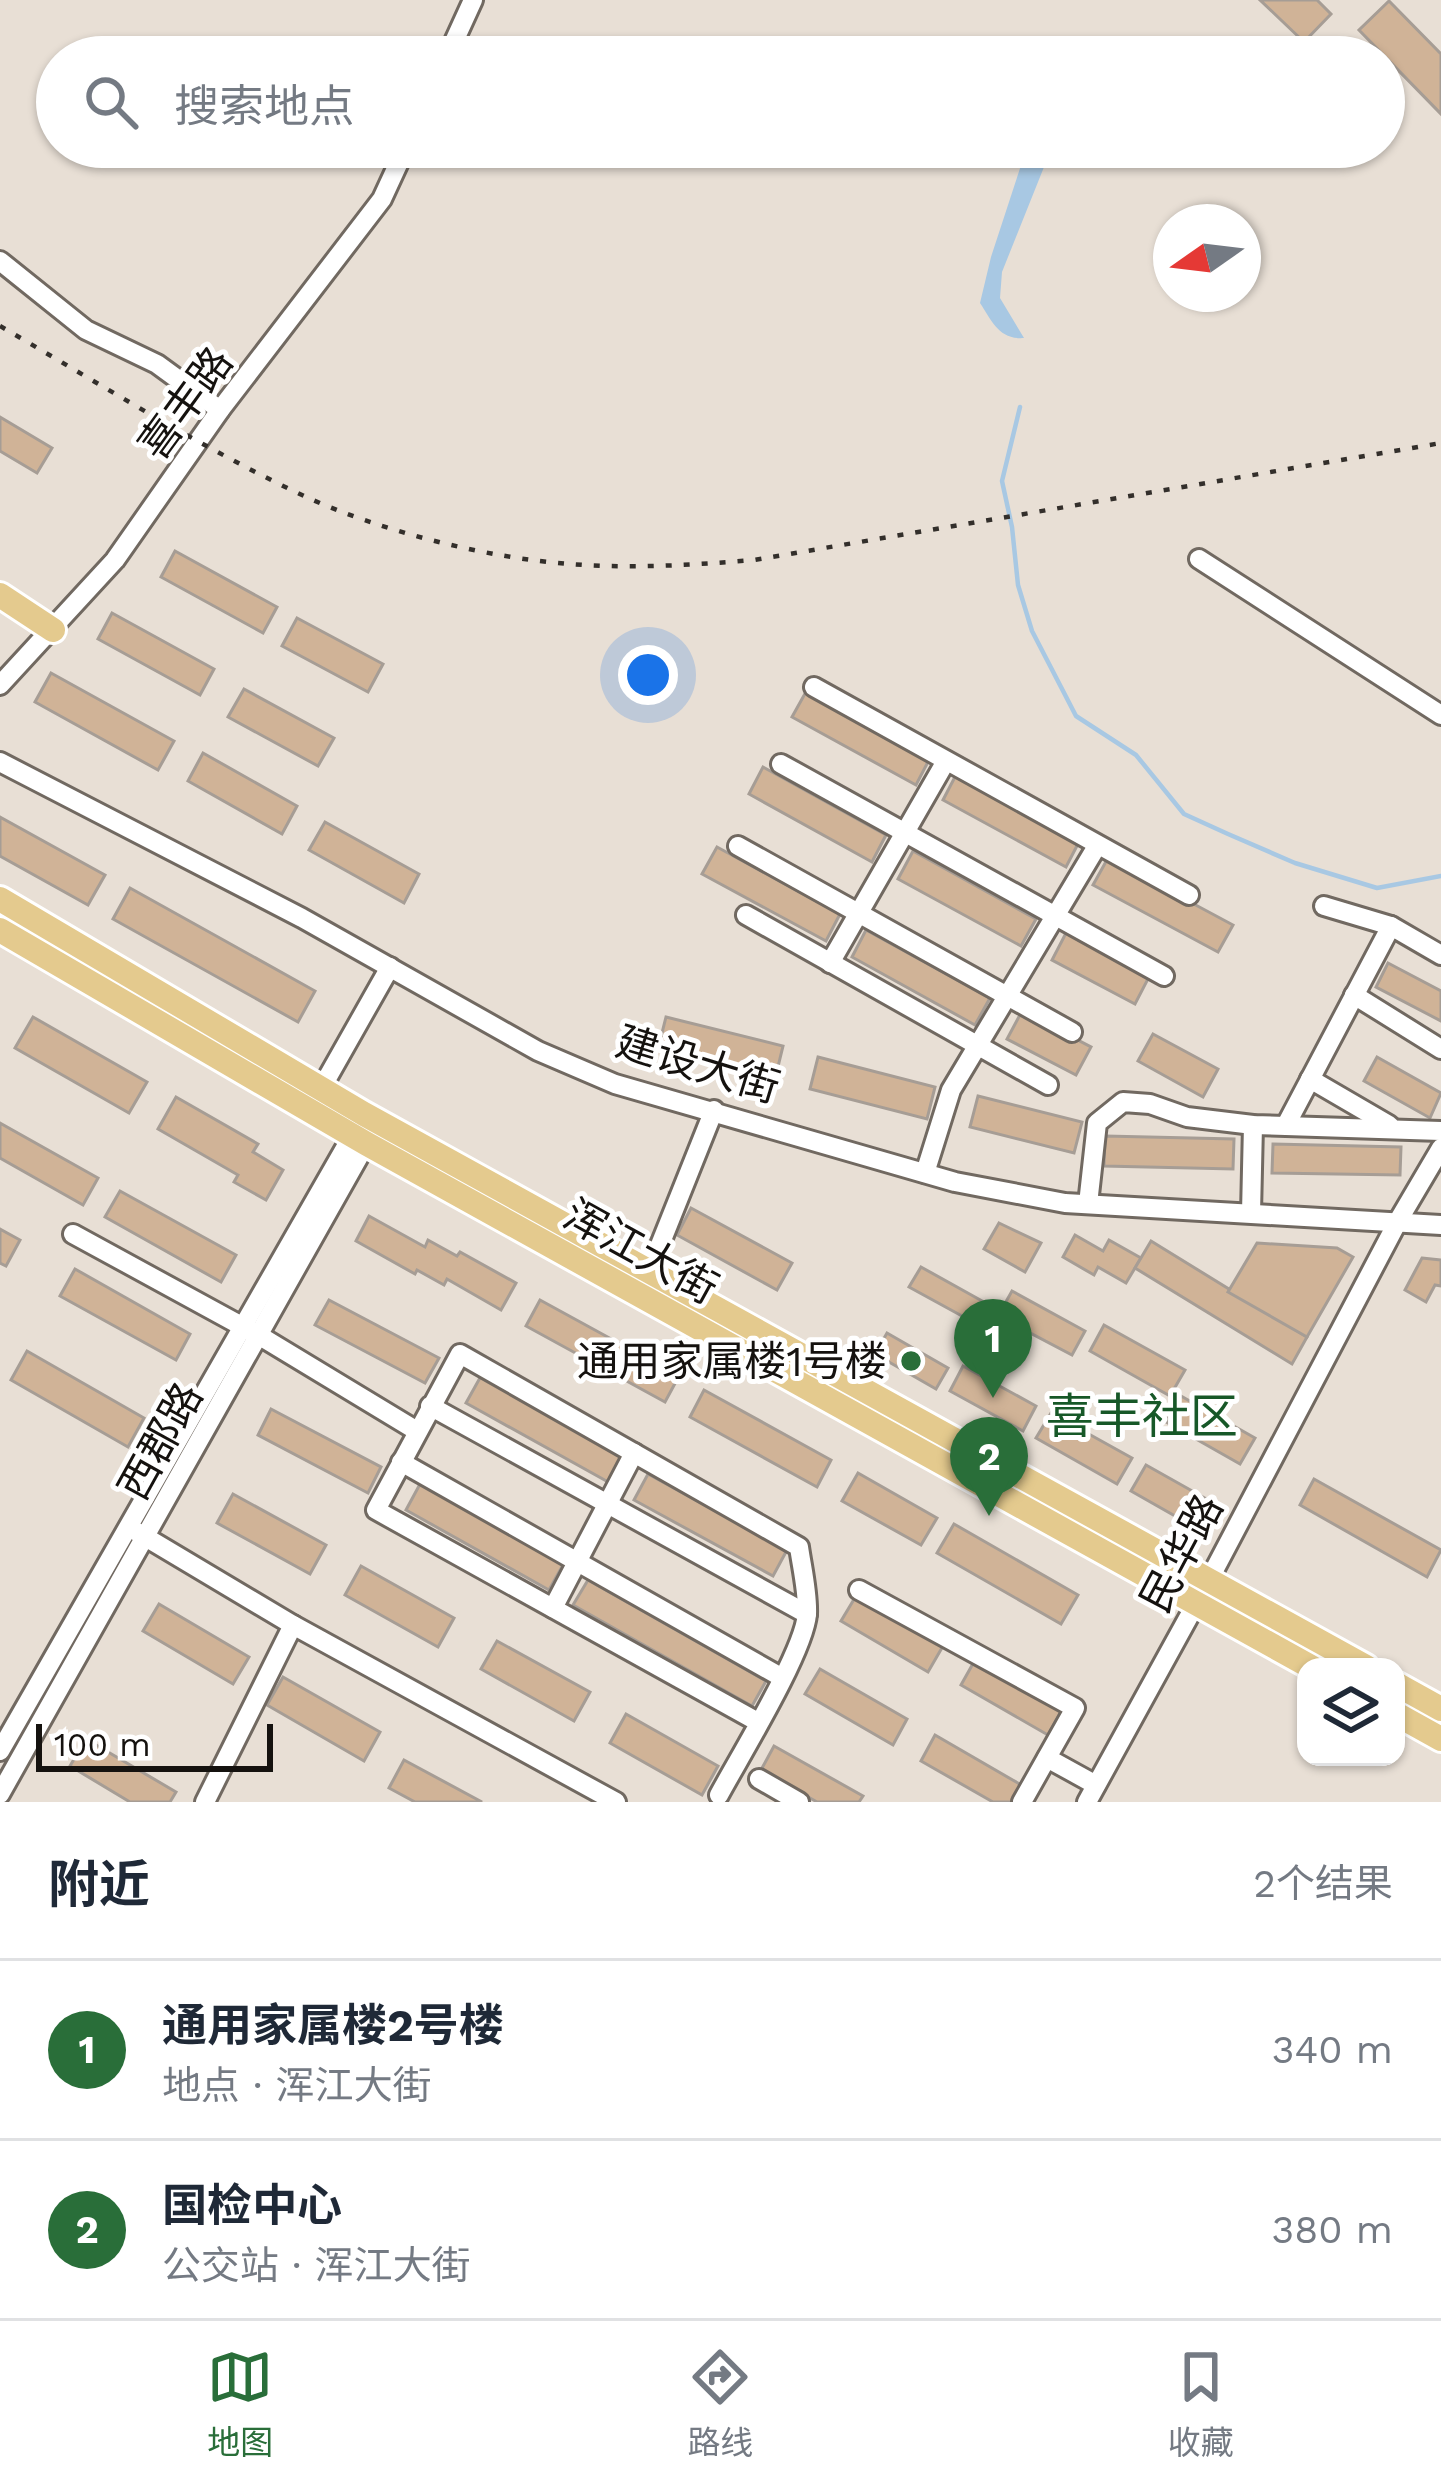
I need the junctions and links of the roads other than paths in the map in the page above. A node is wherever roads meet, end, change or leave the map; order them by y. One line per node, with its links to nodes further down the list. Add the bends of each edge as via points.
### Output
1 (473, 0): 2 (street)
2 (457, 36)
3 (396, 168): 5 (street, 喜丰路, via 382,200)
4 (0, 260): 5 (street, via 86,330 157,364)
5 (220, 410): 8 (street, 喜丰路, via 115,560)
6 (1199, 559): 11 (street)
7 (0, 595): 8 (main road)
8 (53, 629): 9 (street, 喜丰路)
9 (0, 685)
10 (814, 687): 12 (street)
11 (1441, 715)
12 (946, 761): 15 (street); 17 (street)
13 (0, 762): 28 (street, 建设大街)
14 (781, 764): 15 (street)
15 (904, 833): 21 (street); 23 (street)
16 (738, 846): 21 (street)
17 (1097, 846): 18 (street); 23 (street)
18 (1189, 895)
19 (0, 899): 37 (main road)
20 (1324, 906): 24 (street)
21 (858, 914): 27 (street); 31 (street)
22 (746, 915): 27 (street)
23 (1054, 917): 29 (street); 31 (street)
24 (1391, 926): 26 (street); 30 (street)
25 (0, 930): 42 (main road, 浑江大街)
26 (1441, 955)
27 (830, 963): 33 (street)
28 (390, 967): 37 (street); 38 (street, 建设大街, via 538,1051 615,1084)
29 (1164, 976)
30 (1354, 995): 34 (street); 35 (street)
31 (1007, 998): 32 (street); 33 (street)
32 (1072, 1032)
33 (977, 1047): 36 (street); 45 (street, via 952,1090)
34 (1441, 1049)
35 (1310, 1079): 40 (street); 41 (street)
36 (1048, 1085)
37 (321, 1089): 42 (main road)
38 (714, 1109): 45 (street, 建设大街); 51 (street)
39 (1253, 1125): 40 (street); 46 (street, via 1123,1102 1097,1123); 47 (street)
40 (1286, 1125): 41 (street)
41 (1394, 1128): 43 (street)
42 (365, 1129): 51 (main road); 52 (main road, 浑江大街); 53 (street, 西郡路)
43 (1441, 1131)
44 (1441, 1148): 48 (street, 民华路)
45 (925, 1173): 46 (street, 建设大街)
46 (1088, 1204): 47 (street, 建设大街)
47 (1251, 1213): 48 (street, 建设大街)
48 (1398, 1221): 49 (street, 建设大街); 62 (street, 民华路)
49 (1441, 1225)
50 (73, 1234): 53 (street)
51 (650, 1271): 52 (street); 62 (main road)
52 (640, 1295): 64 (main road, 浑江大街)
53 (252, 1331): 55 (street); 59 (street, 西郡路); 60 (street, 西郡路)
54 (430, 1406): 55 (street); 56 (street, via 460,1354); 58 (street)
55 (417, 1430): 57 (street)
56 (634, 1454): 58 (street); 66 (street, via 799,1547)
57 (401, 1462): 61 (street); 65 (street, via 376,1510)
58 (607, 1505): 61 (street); 66 (street)
59 (127, 1527): 60 (street); 76 (street, 西郡路)
60 (148, 1538): 67 (street); 79 (street, 西郡路)
61 (578, 1562): 65 (street); 70 (street)
62 (1209, 1580): 64 (street, 民华路); 68 (main road)
63 (859, 1590): 77 (street, via 1075,1708)
64 (1196, 1603): 69 (main road, 浑江大街); 80 (street, 民华路)
65 (553, 1607): 74 (street)
66 (807, 1614): 70 (street)
67 (293, 1625): 82 (street); 83 (street)
68 (1350, 1658)
69 (1297, 1659)
70 (781, 1677): 74 (street)
71 (1405, 1689): 72 (main road)
72 (1441, 1708)
73 (1405, 1719): 75 (main road)
74 (758, 1722): 81 (street)
75 (1441, 1739)
76 (0, 1751)
77 (1047, 1758): 80 (street); 85 (street)
78 (759, 1779): 84 (street)
79 (0, 1794)
80 (1091, 1794)
81 (719, 1795)
82 (205, 1802)
83 (616, 1802)
84 (799, 1802)
85 (1022, 1802)

